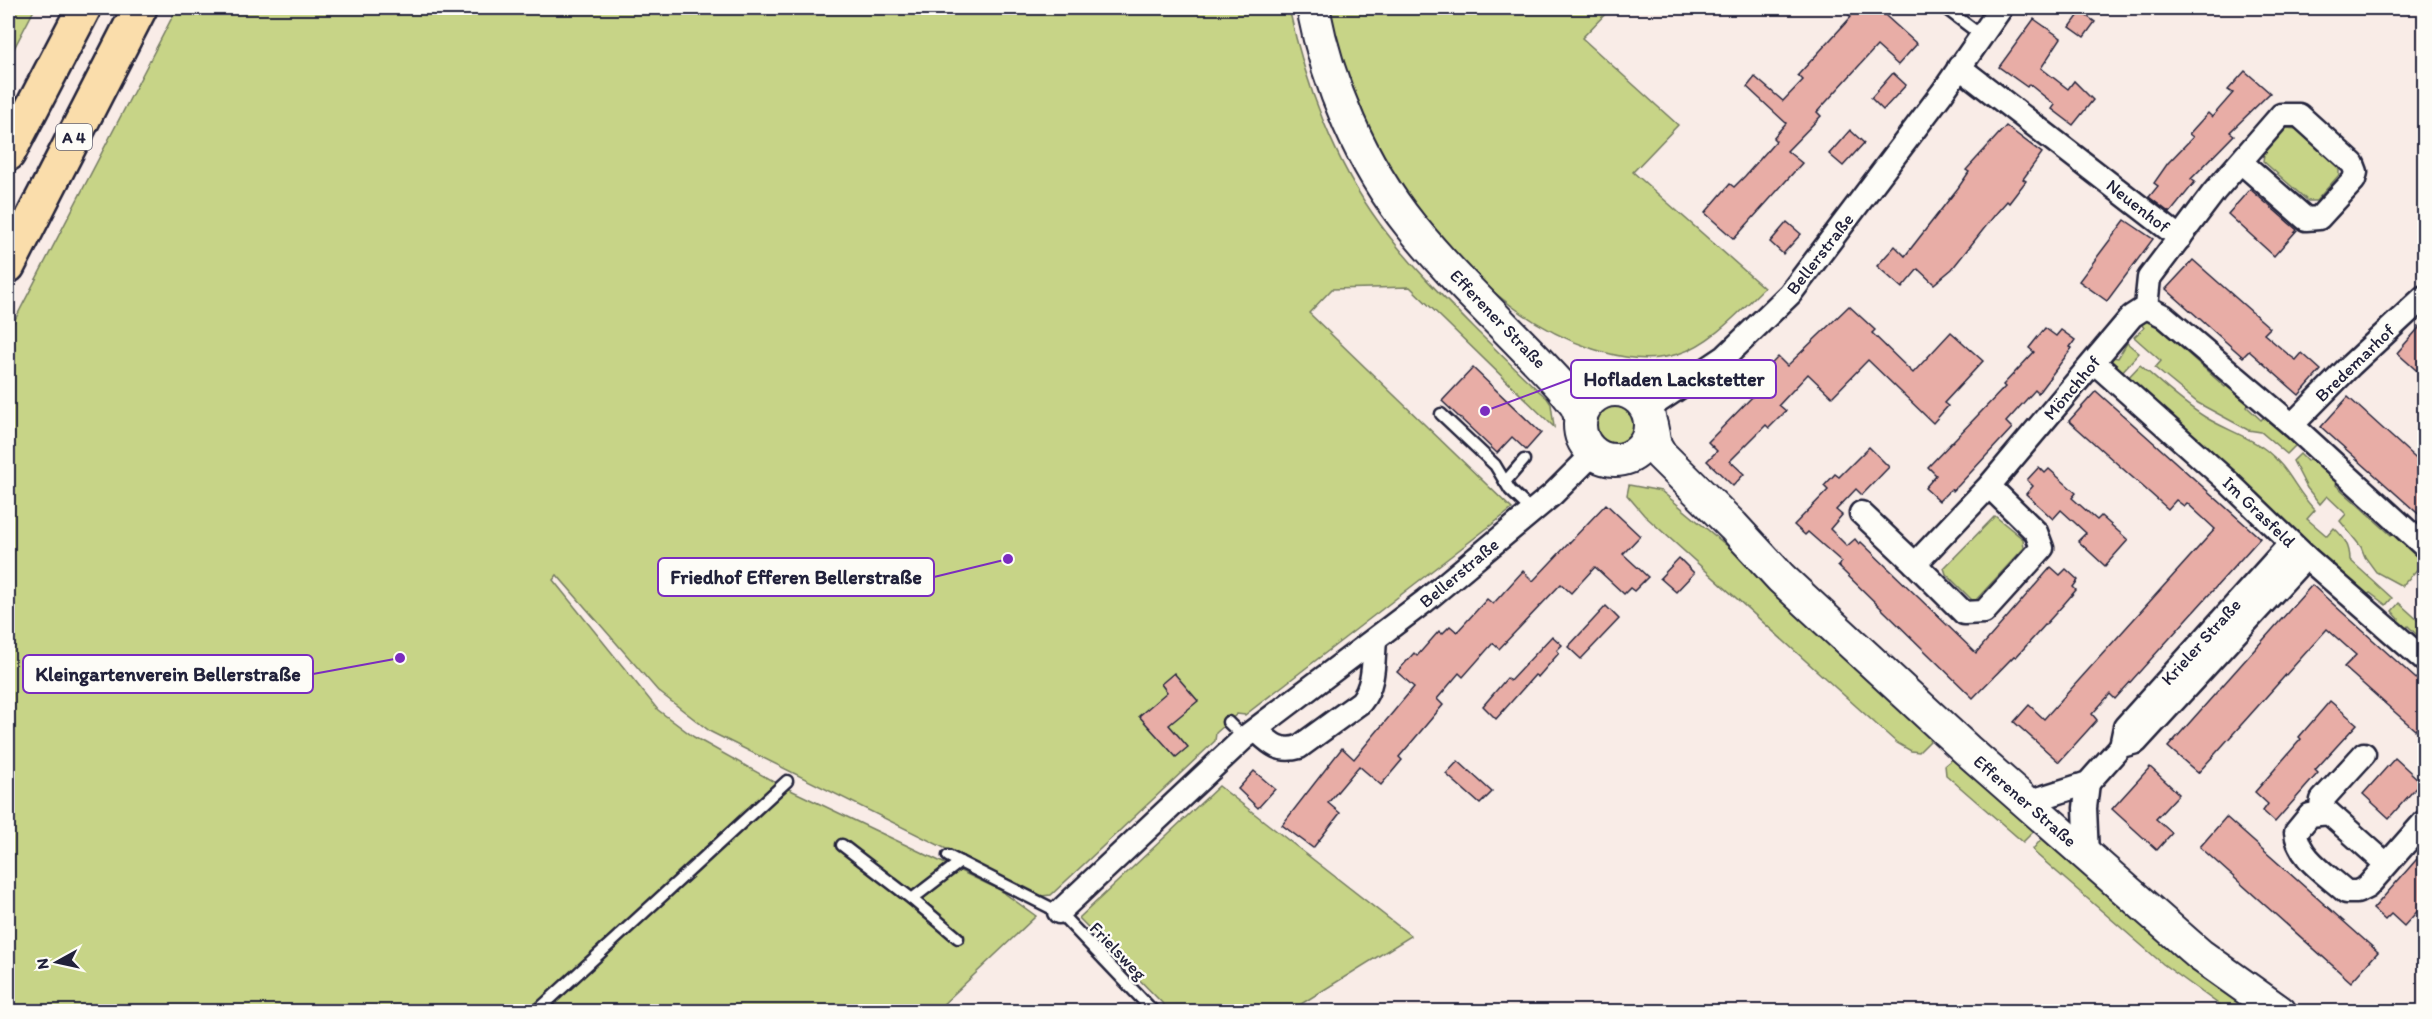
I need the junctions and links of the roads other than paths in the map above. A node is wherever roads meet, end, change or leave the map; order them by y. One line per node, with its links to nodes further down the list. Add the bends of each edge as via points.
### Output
1 (84, 8): 8 (highway)
2 (140, 8): 12 (highway, A 4)
3 (1313, 8): 11 (street, Efferener Straße, via 1334,84 1358,141 1409,224)
4 (1945, 8): 6 (lane)
5 (2001, 8): 6 (street, Bellerstraße)
6 (1982, 36): 7 (street, Bellerstraße)
7 (1959, 67): 10 (street, Neuenhof); 19 (street, Bellerstraße, via 1790,294 1725,357)
8 (8, 154)
9 (2241, 162): 9 (street, Neuenhof, via 2281,115 2291,113 2315,129 2353,164 2356,172 2354,180 2319,218 2312,220 2306,219); 10 (street, Neuenhof)
10 (2180, 238): 13 (street, Neuenhof, via 2150,278)
11 (1433, 252): 16 (street, Efferener Straße, via 1573,374); 18 (street, Efferener Straße, via 1561,386)
12 (8, 266)
13 (2147, 298): 15 (street, Mönchhof); 20 (street)
14 (2422, 303): 20 (street, Bredemarhof, via 2350,365)
15 (2095, 363): 24 (street, Mönchhof, via 2081,374); 28 (street, Im Grasfeld)
16 (1602, 392): 18 (street, via 1585,406); 19 (street, via 1612,389 1633,394)
17 (1441, 414): 23 (lane, via 1495,465)
18 (1581, 417): 21 (street, via 1582,437)
19 (1649, 417): 21 (street, via 1650,435 1640,451); 30 (street, Efferener Straße, via 1661,455)
20 (2292, 424): 27 (street)
21 (1608, 457): 25 (street, Bellerstraße); 30 (street, Efferener Straße, via 1645,468)
22 (1524, 460): 23 (lane)
23 (1505, 482): 25 (lane)
24 (1989, 486): 29 (street, Mönchhof); 29 (street, via 2036,532 2042,548 1984,612 1964,614)
25 (1533, 512): 31 (street, Bellerstraße)
26 (1861, 513): 29 (street)
27 (2424, 546)
28 (2298, 550): 32 (street, Im Grasfeld); 37 (street, Krieler Straße, via 2136,742 2121,746)
29 (1915, 564)
30 (1781, 578): 38 (street, Efferener Straße)
31 (1375, 640): 34 (street, Bellerstraße); 34 (street, via 1371,681 1361,702 1299,747 1289,750)
32 (2424, 660)
33 (1228, 722): 34 (lane)
34 (1250, 734): 47 (street, Bellerstraße)
35 (2364, 754): 39 (street, via 2322,800)
36 (787, 781): 49 (lane)
37 (2088, 783): 38 (street); 43 (street)
38 (2028, 802): 43 (street, Efferener Straße)
39 (2320, 813): 45 (street, via 2329,813); 45 (street, via 2310,815 2296,832 2297,842 2302,852 2346,892 2367,887)
40 (2424, 822): 45 (street)
41 (842, 845): 46 (lane)
42 (948, 856): 44 (lane, Frielsweg)
43 (2087, 856): 51 (street, Efferener Straße, via 2200,955)
44 (960, 862): 46 (lane); 47 (lane, Frielsweg)
45 (2386, 864)
46 (912, 899): 48 (lane)
47 (1059, 912): 50 (lane, Frielsweg)
48 (958, 938)
49 (536, 1011)
50 (1154, 1011)
51 (2280, 1011)

